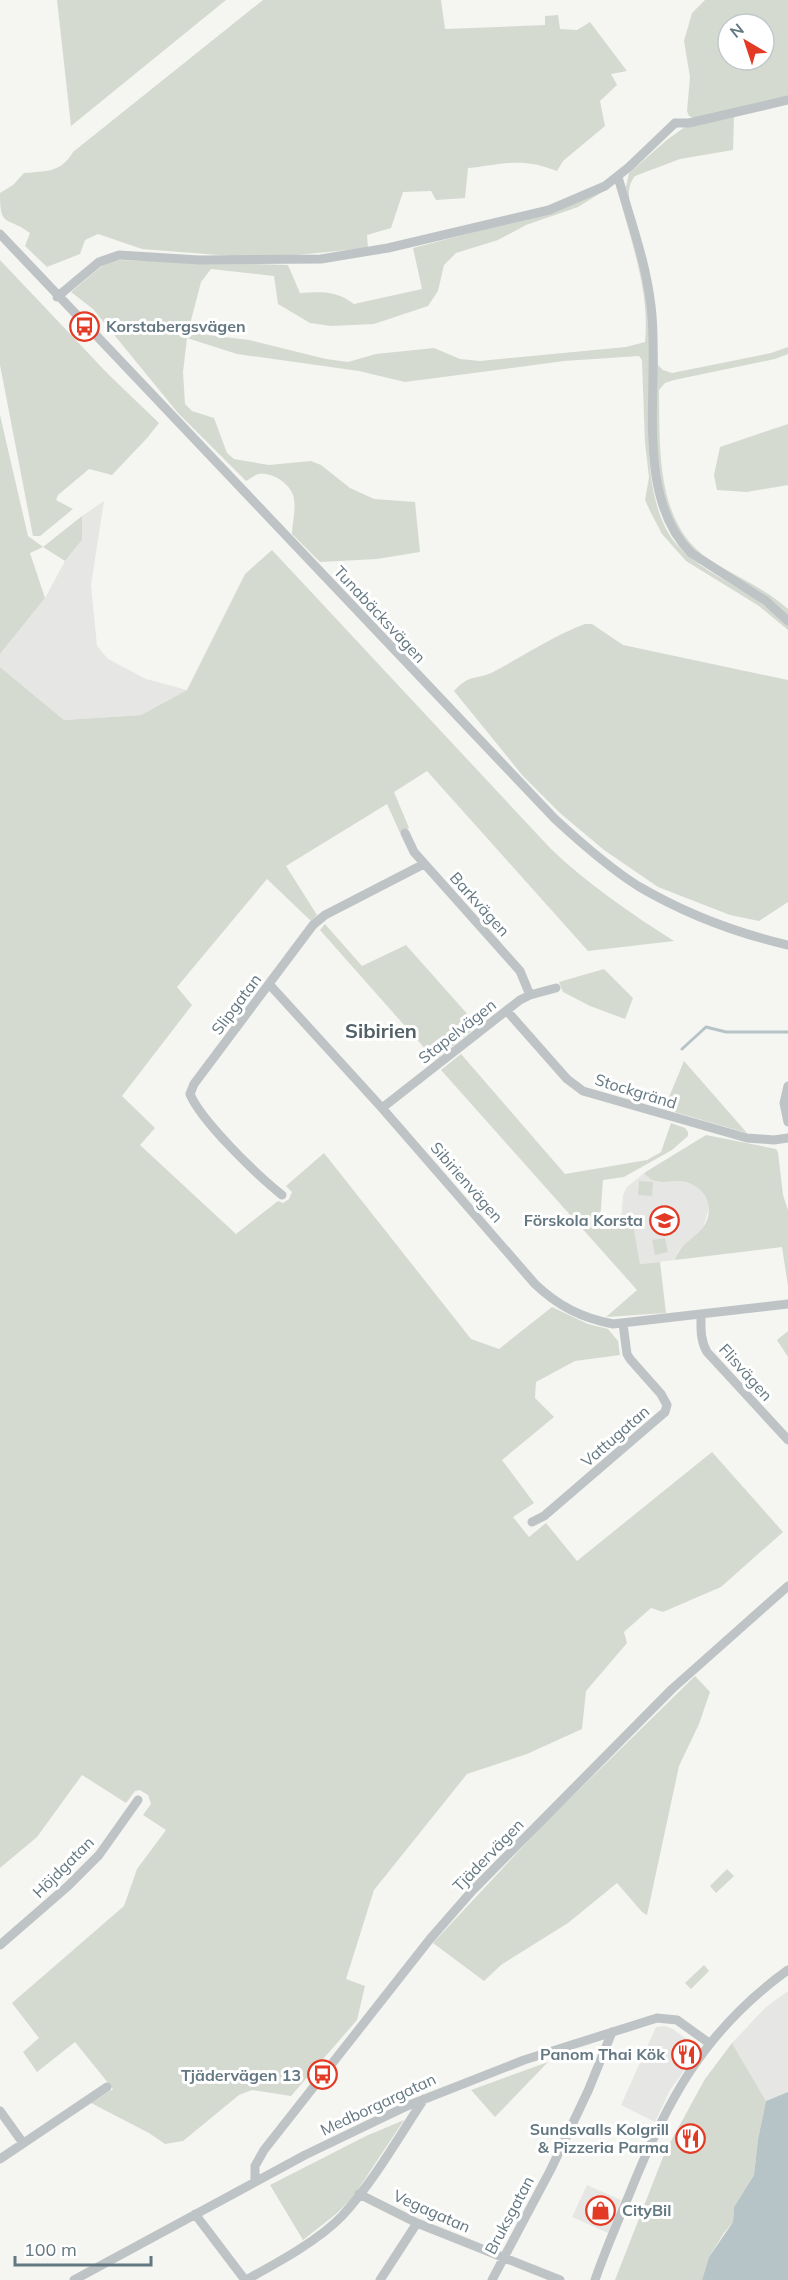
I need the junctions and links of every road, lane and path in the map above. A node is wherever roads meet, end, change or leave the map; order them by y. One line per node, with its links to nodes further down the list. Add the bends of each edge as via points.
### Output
1 (788, 100): 2 (street, via 675,123)
2 (618, 177): 4 (street, via 549,210 388,248 321,259 199,260 118,255 99,262); 5 (street, via 651,304 654,441 657,490 663,512 691,553 766,601)
3 (0, 234): 4 (street, Tunabäcksvägen)
4 (57, 297): 8 (street, Tunabäcksvägen, via 568,831 637,885 680,908 737,931)
5 (788, 621)
6 (405, 833): 7 (street, Barkvägen)
7 (424, 864): 9 (street, Slipgatan, via 324,915); 11 (street, Barkvägen, via 520,971)
8 (788, 945)
9 (269, 984): 14 (street, Sibirienvägen); 17 (street, Slipgatan, via 190,1094 209,1121)
10 (556, 988): 11 (street, Stapelvägen)
11 (530, 995): 12 (street, Stapelvägen)
12 (507, 1011): 14 (street, Stapelvägen); 16 (street, Stockgränd, via 567,1079 583,1091 747,1138)
13 (788, 1086): 15 (street, via 784,1103)
14 (382, 1108): 20 (street, Sibirienvägen, via 550,1298 595,1321)
15 (788, 1122)
16 (788, 1138)
17 (282, 1195)
18 (788, 1304): 19 (street, Sibirienvägen)
19 (701, 1315): 20 (street, Sibirienvägen); 21 (street, Flisvägen, via 701,1336 707,1352)
20 (623, 1324): 22 (street, Vattugatan, via 627,1354 662,1394 667,1405 665,1412 544,1516)
21 (788, 1440)
22 (532, 1521)
23 (788, 1586): 34 (street, Tjädervägen, via 672,1689 472,1891 264,2150 255,2166)
24 (138, 1800): 25 (street, Höjdgatan, via 99,1856)
25 (0, 1946)
26 (788, 1970): 28 (street, via 758,1993)
27 (612, 2032): 28 (street, Medborgargatan, via 663,2017 677,2020); 30 (street, Medborgargatan); 38 (street, Bruksgatan, via 554,2162)
28 (710, 2043): 44 (street, via 661,2120)
29 (107, 2088): 32 (street)
30 (424, 2098): 34 (street, Medborgargatan); 35 (street)
31 (0, 2111): 32 (street)
32 (23, 2143): 33 (street)
33 (0, 2158)
34 (255, 2181): 36 (street, Medborgargatan)
35 (359, 2194): 37 (street, Vegagatan); 40 (street, via 340,2217 292,2255)
36 (195, 2214): 39 (street, Medborgargatan); 40 (street)
37 (417, 2223): 38 (street, Vegagatan); 41 (street)
38 (503, 2259): 42 (street, Bruksgatan); 43 (street, Vegagatan)
39 (74, 2280)
40 (246, 2280)
41 (380, 2280)
42 (492, 2280)
43 (560, 2280)
44 (596, 2280)

